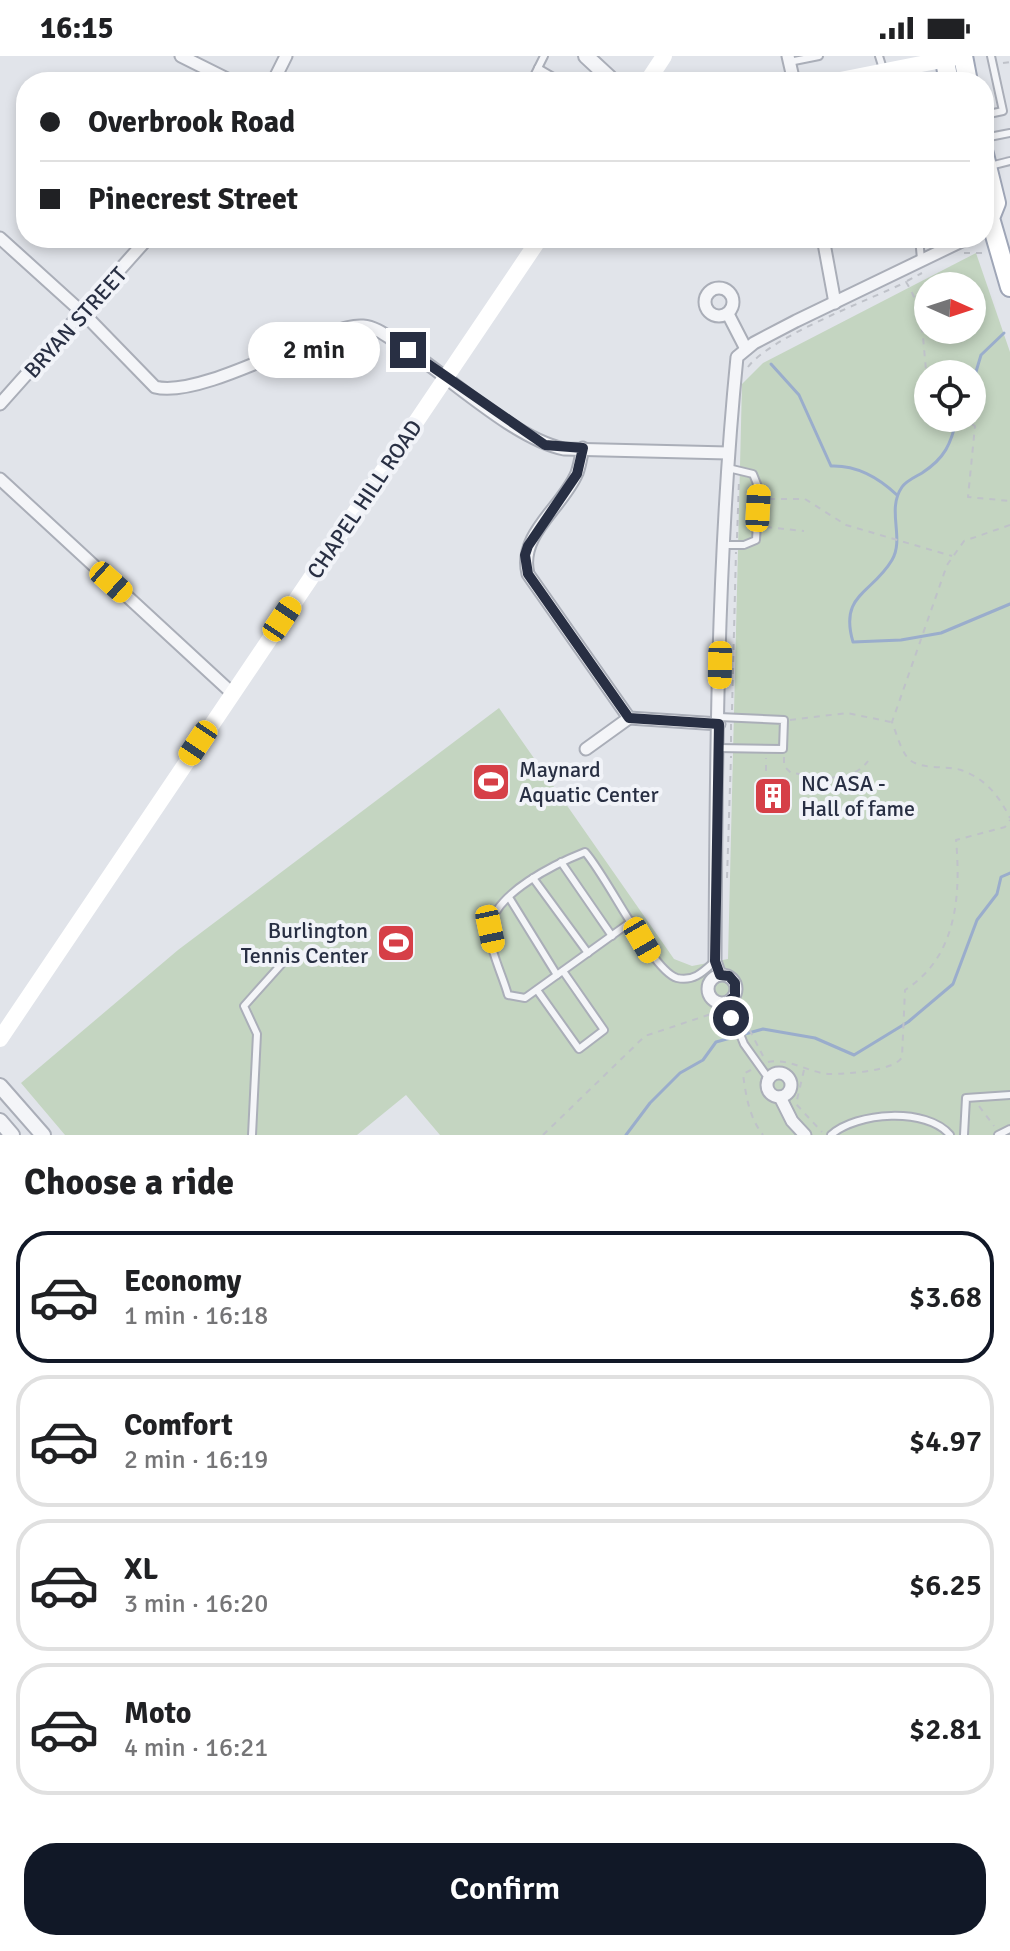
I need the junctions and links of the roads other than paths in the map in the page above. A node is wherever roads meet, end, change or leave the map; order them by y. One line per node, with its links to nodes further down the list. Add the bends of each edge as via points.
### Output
1 (181, 56): 9 (street)
2 (544, 56): 8 (lane)
3 (586, 56): 12 (street)
4 (819, 56): 7 (lane)
5 (991, 56): 14 (lane, via 1003,111)
6 (953, 57): 13 (main road)
7 (789, 59)
8 (538, 68): 10 (lane); 11 (lane)
9 (213, 72)
10 (536, 72)
11 (545, 72)
12 (603, 72)
13 (885, 72)
14 (994, 113)
15 (0, 238): 25 (street)
16 (994, 240): 23 (main road)
17 (140, 248): 25 (street, BRYAN STREET)
18 (533, 248): 28 (main road, CHAPEL HILL ROAD)
19 (825, 248): 24 (street)
20 (920, 248): 22 (lane)
21 (951, 248): 22 (street)
22 (923, 265): 24 (street)
23 (1010, 287)
24 (835, 303): 27 (street)
25 (84, 314): 28 (street, via 147,381 164,389 186,388 353,326 373,328); 29 (street, BRYAN STREET)
26 (728, 314): 27 (street)
27 (746, 349): 31 (street, via 737,357)
28 (446, 377): 30 (street, via 545,445); 35 (main road, CHAPEL HILL ROAD)
29 (0, 404)
30 (583, 448): 31 (street); 36 (street, via 577,474 528,546 525,563)
31 (728, 453): 32 (street)
32 (733, 469): 34 (street); 34 (lane, via 753,474 759,489 756,540)
33 (0, 479): 35 (street)
34 (731, 545): 37 (street)
35 (232, 693): 52 (main road, CHAPEL HILL ROAD)
36 (629, 718): 37 (street); 39 (street)
37 (723, 719): 38 (street); 38 (lane, via 784,720 783,749)
38 (718, 748): 47 (street)
39 (586, 749)
40 (561, 862): 41 (lane); 43 (lane, via 585,852); 44 (lane)
41 (533, 878): 42 (lane); 45 (lane)
42 (510, 899): 49 (lane); 50 (lane, via 495,914 490,929 493,945 511,998 525,998)
43 (632, 921): 44 (lane); 47 (lane, via 653,958 675,978 700,975)
44 (612, 936): 45 (lane)
45 (588, 953): 49 (lane)
46 (287, 958): 61 (lane, via 244,1006 257,1034)
47 (715, 961): 48 (street)
48 (723, 972): 51 (street, via 735,983); 51 (street, via 709,983 709,993)
49 (560, 973): 50 (lane); 50 (lane, via 604,1030 579,1049)
50 (537, 990)
51 (731, 1005): 53 (lane, via 731,1018 744,1044)
52 (0, 1039)
53 (769, 1079): 56 (street, via 768,1089); 56 (street, via 780,1073 790,1079 790,1091)
54 (0, 1086): 60 (street)
55 (1010, 1095): 65 (lane, via 966,1098)
56 (780, 1097): 62 (street)
57 (0, 1121): 59 (street)
58 (1010, 1129): 66 (lane)
59 (12, 1135)
60 (43, 1135)
61 (252, 1135)
62 (805, 1135)
63 (831, 1135): 64 (lane, via 841,1126 910,1115 934,1120)
64 (950, 1135)
65 (964, 1135)
66 (999, 1135)

